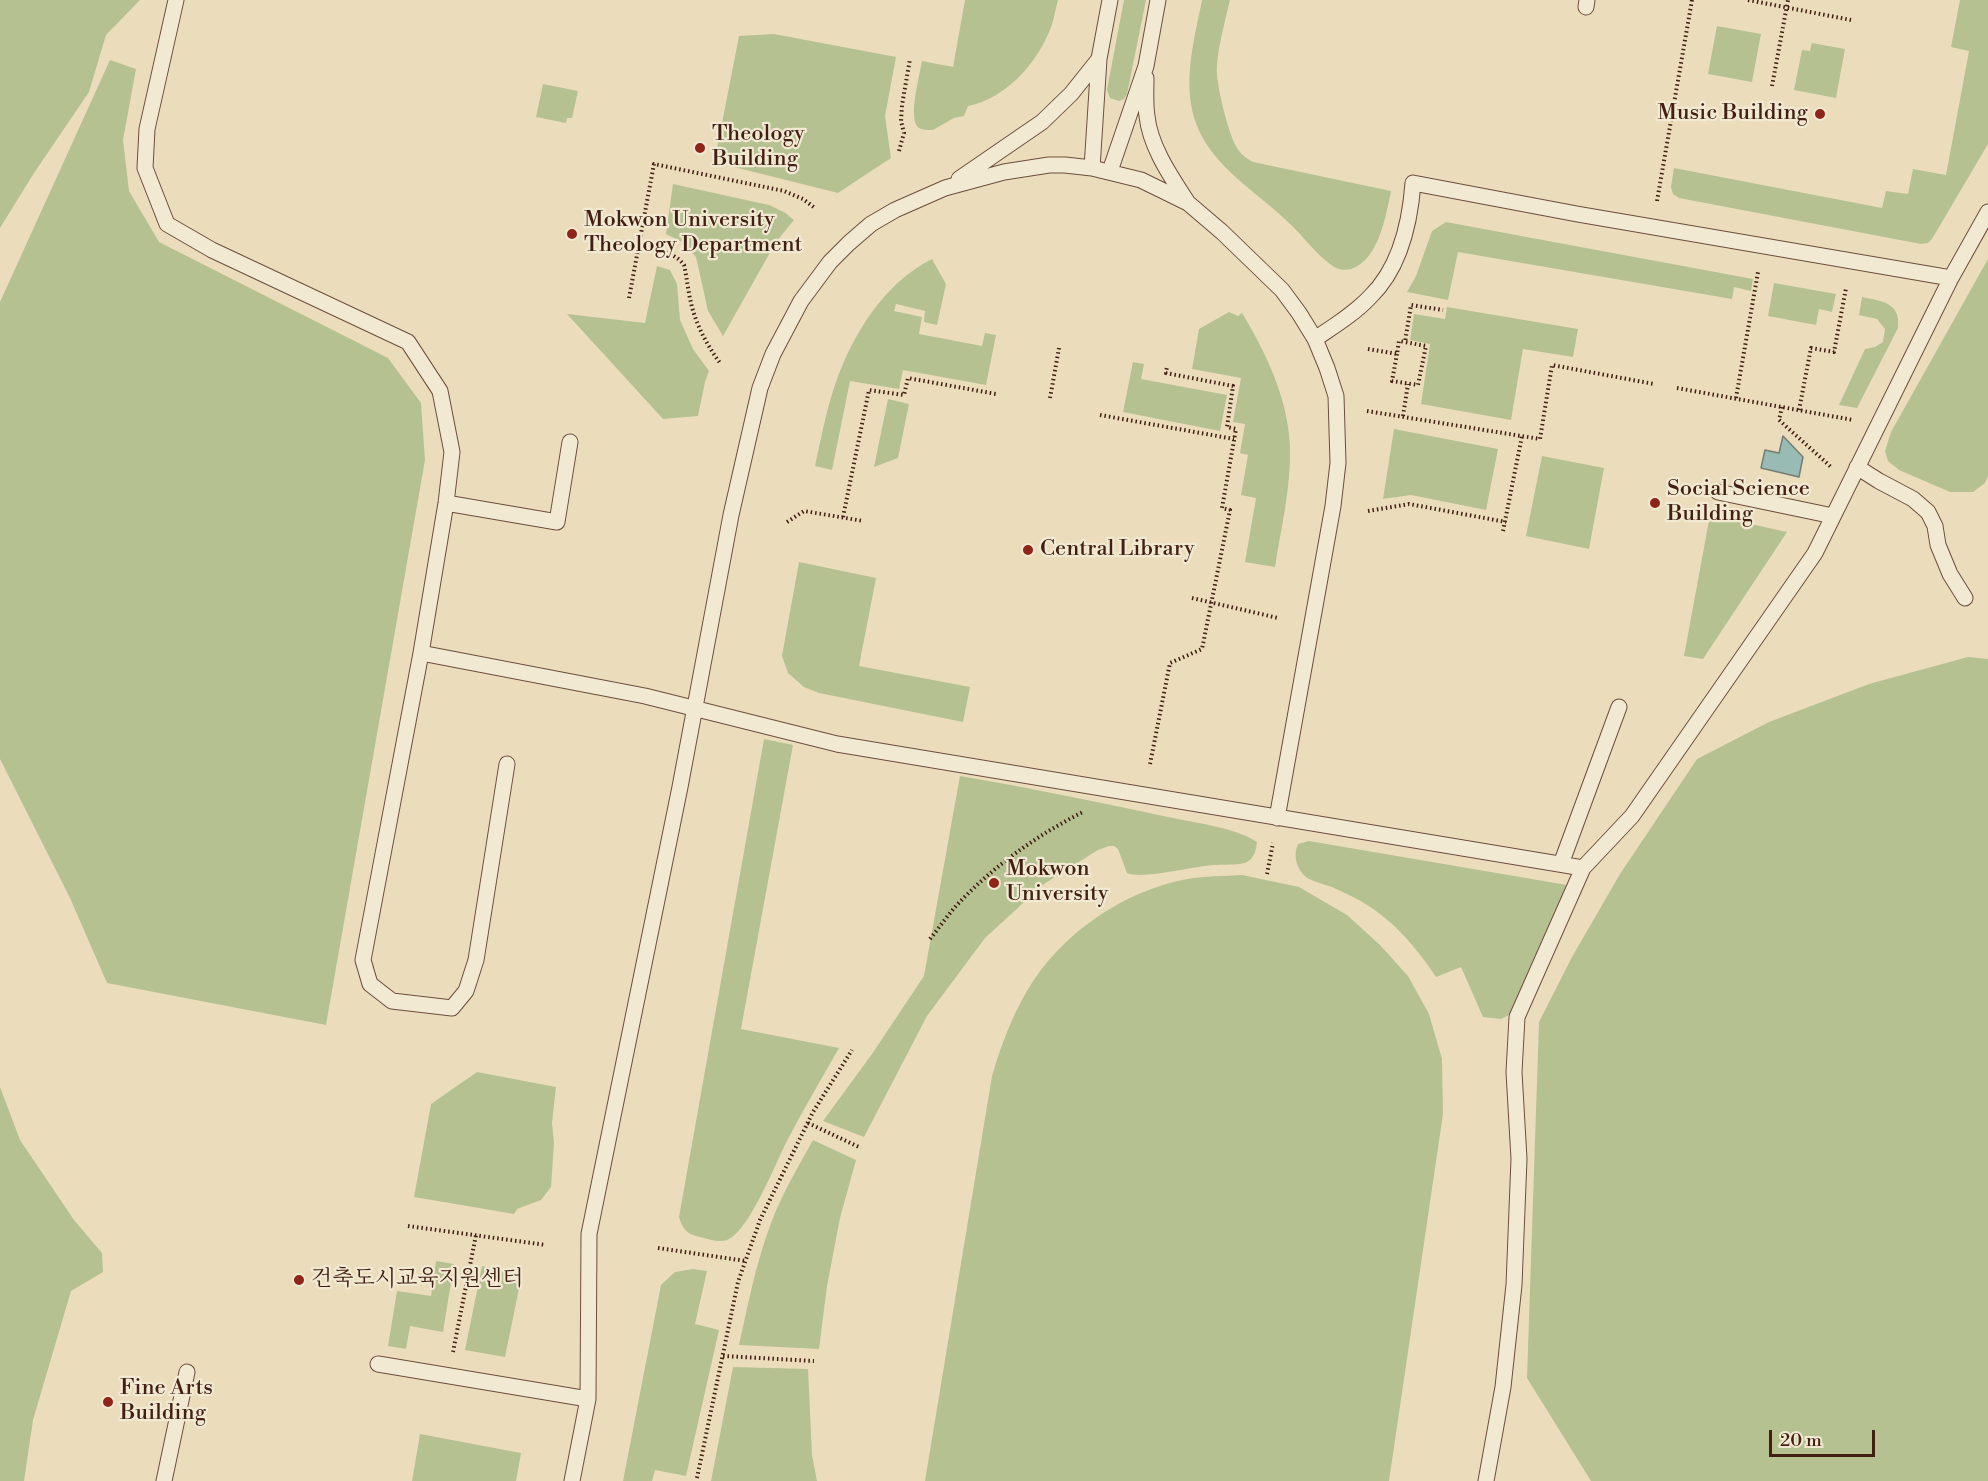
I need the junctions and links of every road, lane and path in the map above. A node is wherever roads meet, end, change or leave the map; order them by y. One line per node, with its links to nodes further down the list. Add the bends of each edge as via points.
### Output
1 (176, 0): 52 (lane, via 147,129 145,168 167,224 212,250 408,342 440,390 452,453)
2 (1110, 0): 10 (lane)
3 (1158, 0): 11 (lane)
4 (1692, 0): 17 (path)
5 (1748, 0): 7 (path)
6 (1788, 0): 7 (path)
7 (1786, 8): 8 (path); 12 (path)
8 (1851, 20)
9 (910, 59): 13 (path, via 902,105 904,133)
10 (1100, 59): 14 (lane); 16 (lane, via 1042,122)
11 (1146, 66): 15 (lane); 18 (lane, via 1149,125 1169,173)
12 (1772, 86)
13 (898, 151)
14 (1092, 168): 15 (lane); 16 (lane, via 1049,165)
15 (1110, 171): 18 (lane, via 1141,180)
16 (945, 188): 65 (lane, via 895,210 849,243 801,301 773,354 760,388 731,515)
17 (1657, 201)
18 (1188, 203): 27 (lane, via 1282,290)
19 (815, 208): 21 (path, via 784,191 654,164)
20 (1988, 212): 23 (lane)
21 (639, 247): 25 (path); 32 (path, via 670,254 684,265 699,327)
22 (1758, 272): 39 (path)
23 (1951, 278): 27 (lane, via 1413,183 1411,213 1395,264 1372,296); 49 (lane)
24 (1846, 288): 41 (path, via 1834,352 1811,348)
25 (629, 298)
26 (1443, 310): 28 (path, via 1411,305)
27 (1315, 339): 70 (lane, via 1336,396 1338,463)
28 (1405, 342): 31 (path, via 1399,341); 34 (path, via 1426,346 1418,385)
29 (1059, 348): 38 (path)
30 (1368, 349): 31 (path)
31 (1397, 354): 34 (path, via 1392,381)
32 (720, 363)
33 (1167, 366): 47 (path, via 1166,373 1233,386 1227,427 1236,429)
34 (1408, 384): 44 (path)
35 (1654, 384): 46 (path, via 1552,365 1540,439)
36 (1677, 388): 39 (path)
37 (996, 394): 55 (path, via 908,378 904,396 869,390)
38 (1050, 398)
39 (1736, 398): 40 (path)
40 (1782, 407): 41 (path); 50 (path, via 1779,420)
41 (1799, 410): 45 (path)
42 (1367, 411): 44 (path)
43 (1100, 415): 47 (path)
44 (1402, 416): 46 (path)
45 (1857, 421)
46 (1522, 436): 58 (path)
47 (1234, 439): 62 (path, via 1222,508 1230,510)
48 (570, 442): 52 (lane, via 557,522)
49 (1857, 467): 54 (lane); 61 (lane, via 1928,512 1950,574)
50 (1833, 468)
51 (1718, 492): 54 (lane)
52 (446, 503): 64 (lane)
53 (1368, 511): 58 (path, via 1409,504)
54 (1833, 516): 72 (lane, via 1815,553 1632,816)
55 (843, 517): 56 (path); 57 (path, via 804,511)
56 (863, 521)
57 (787, 522)
58 (1506, 522): 59 (path)
59 (1503, 531)
60 (1192, 598): 62 (path)
61 (1965, 598)
62 (1212, 602): 63 (path); 68 (path, via 1202,649 1170,663)
63 (1278, 618)
64 (421, 653): 65 (lane); 67 (lane, via 363,960 370,984 392,1001 452,1008 466,991 476,960)
65 (694, 707): 70 (lane, via 837,744); 88 (lane, via 589,1234)
66 (1619, 707): 71 (lane)
67 (507, 764)
68 (1150, 764)
69 (1088, 810): 74 (path, via 1011,857 955,907)
70 (1277, 818): 71 (lane); 73 (path)
71 (1561, 864): 72 (lane)
72 (1583, 868): 92 (lane, via 1517,1017 1514,1072 1519,1159 1514,1285 1503,1387)
73 (1267, 874)
74 (930, 939)
75 (852, 1050): 76 (path)
76 (808, 1123): 77 (path); 82 (path, via 760,1220)
77 (861, 1148)
78 (408, 1226): 79 (path)
79 (476, 1235): 80 (path); 83 (path)
80 (546, 1245)
81 (658, 1248): 82 (path)
82 (746, 1261): 84 (path)
83 (452, 1353)
84 (723, 1356): 85 (path); 89 (path)
85 (814, 1361)
86 (378, 1364): 88 (lane)
87 (187, 1372): 90 (lane)
88 (588, 1399): 91 (lane)
89 (697, 1478)
90 (164, 1481)
91 (572, 1481)
92 (1486, 1481)

